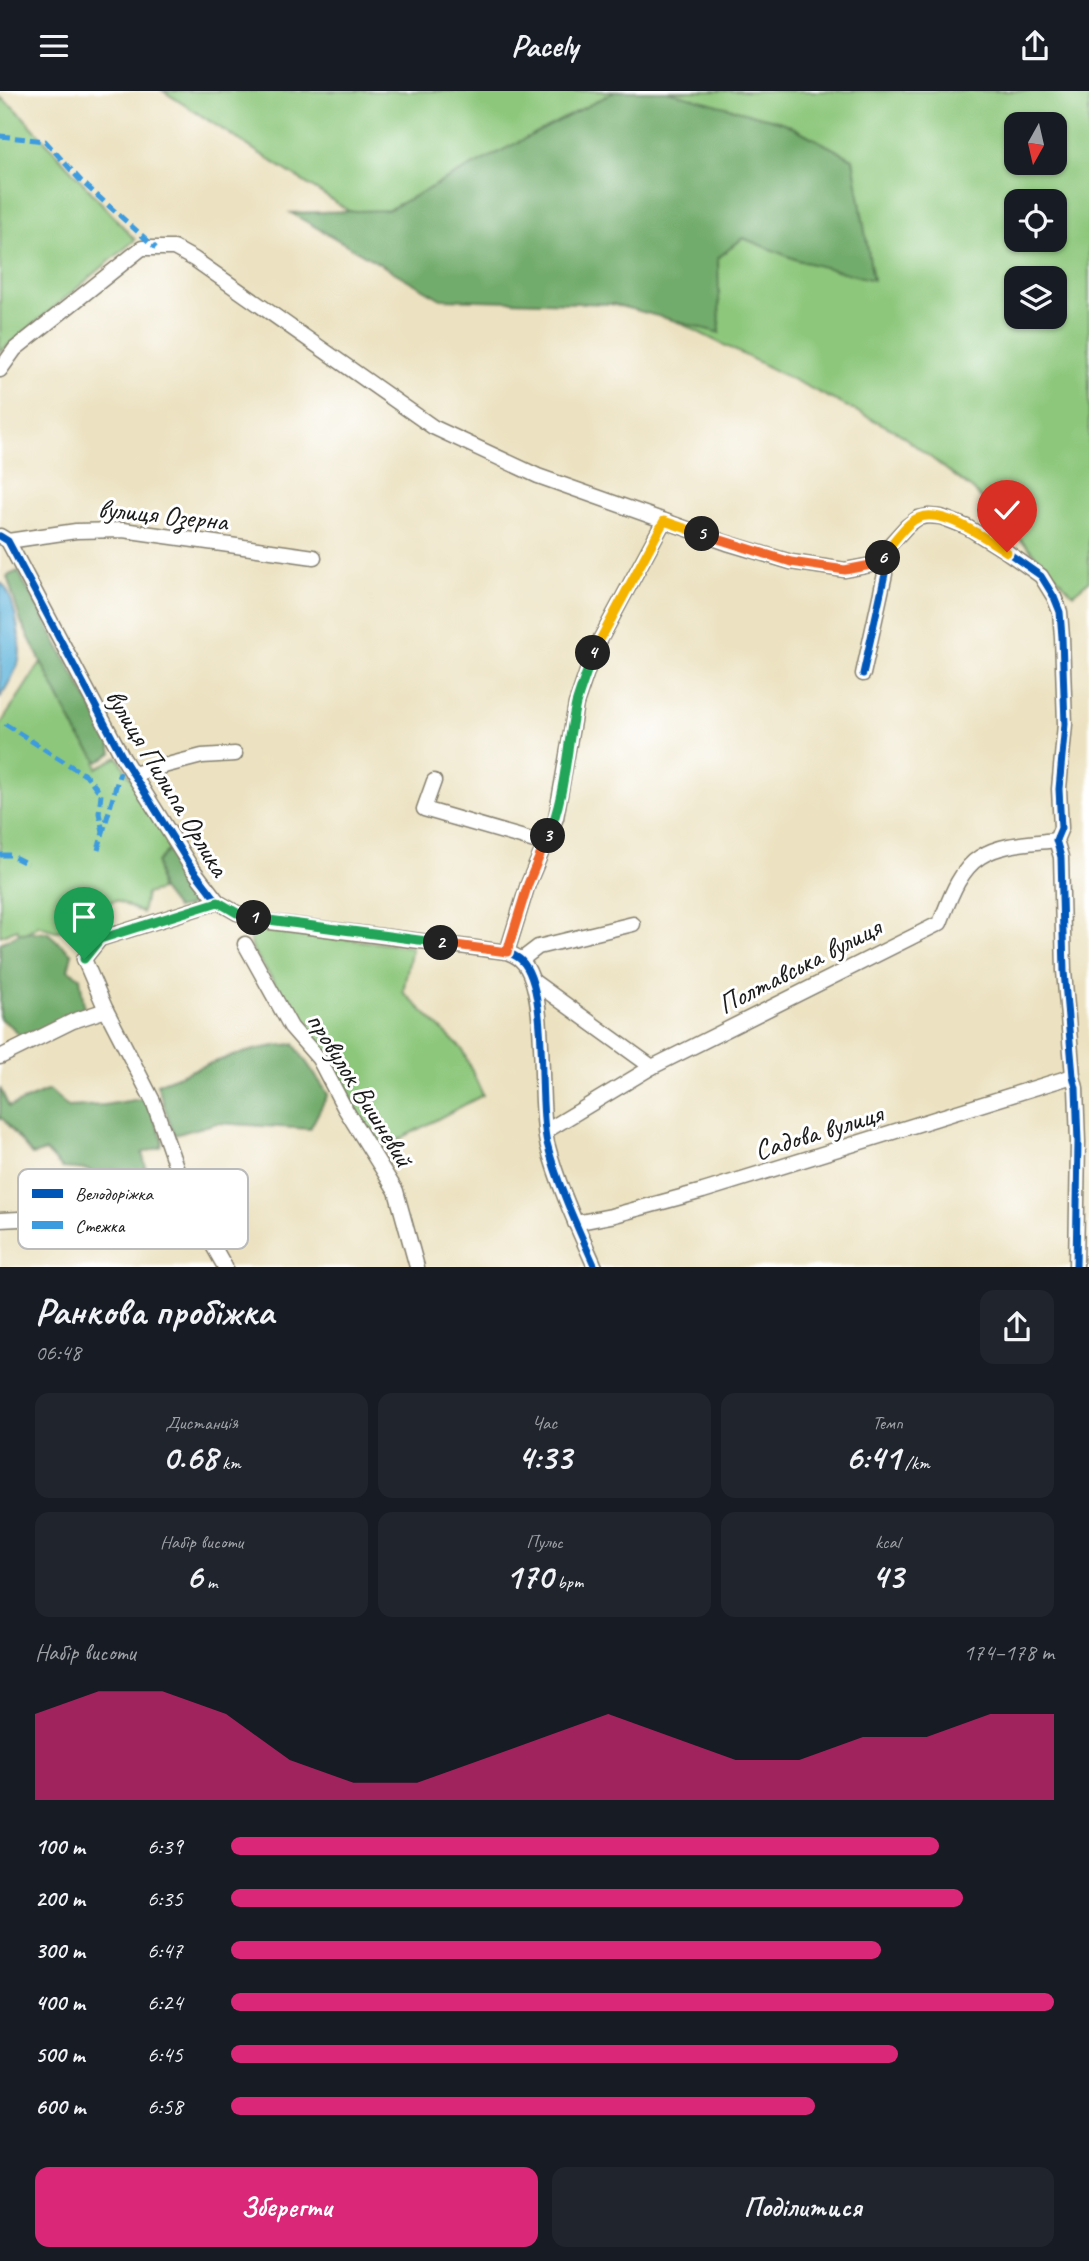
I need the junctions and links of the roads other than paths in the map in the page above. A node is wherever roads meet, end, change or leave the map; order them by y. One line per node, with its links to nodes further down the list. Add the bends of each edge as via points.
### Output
1 (0, 370): 2 (street, via 15,349 142,248 174,248 433,426 538,476)
2 (664, 521): 5 (street, via 791,562 845,570); 11 (street, via 594,651 576,704 556,818)
3 (4, 538): 4 (street, вулиця Озерна, via 123,530); 8 (street, вулиця Пилипа Орлика)
4 (314, 557)
5 (881, 563): 6 (street, via 885,574); 10 (street, via 887,549 918,517 941,517 1007,552 1041,576 1055,597 1062,637 1065,724)
6 (863, 674)
7 (235, 754): 8 (street, via 202,756)
8 (133, 774): 12 (street, вулиця Пилипа Орлика)
9 (434, 781): 11 (street, via 424,809)
10 (1056, 839): 20 (street, Полтавська вулиця, via 997,849 979,857 958,882 940,923); 21 (street, via 1061,856)
11 (545, 843): 15 (street)
12 (218, 902): 15 (street, вулиця Пилипа Орлика, via 262,921); 18 (street, via 100,939 84,959)
13 (633, 924): 16 (street, via 538,947)
14 (245, 944): 29 (street, провулок Вишневий, via 291,1027 319,1059 396,1191)
15 (507, 952): 16 (street, вулиця Пилипа Орлика)
16 (521, 960): 17 (street)
17 (533, 981): 20 (street); 22 (street)
18 (106, 1010): 19 (street); 23 (street, via 153,1101)
19 (0, 1057)
20 (652, 1067): 22 (street, Полтавська вулиця)
21 (1073, 1076): 26 (street, Садова вулиця, via 728,1184); 31 (street, via 1078,1142)
22 (546, 1131): 26 (street)
23 (177, 1169)
24 (18, 1219): 25 (street)
25 (0, 1220)
26 (575, 1223): 30 (street)
27 (215, 1249): 28 (street)
28 (225, 1267)
29 (417, 1267)
30 (595, 1267)
31 (1076, 1267)

